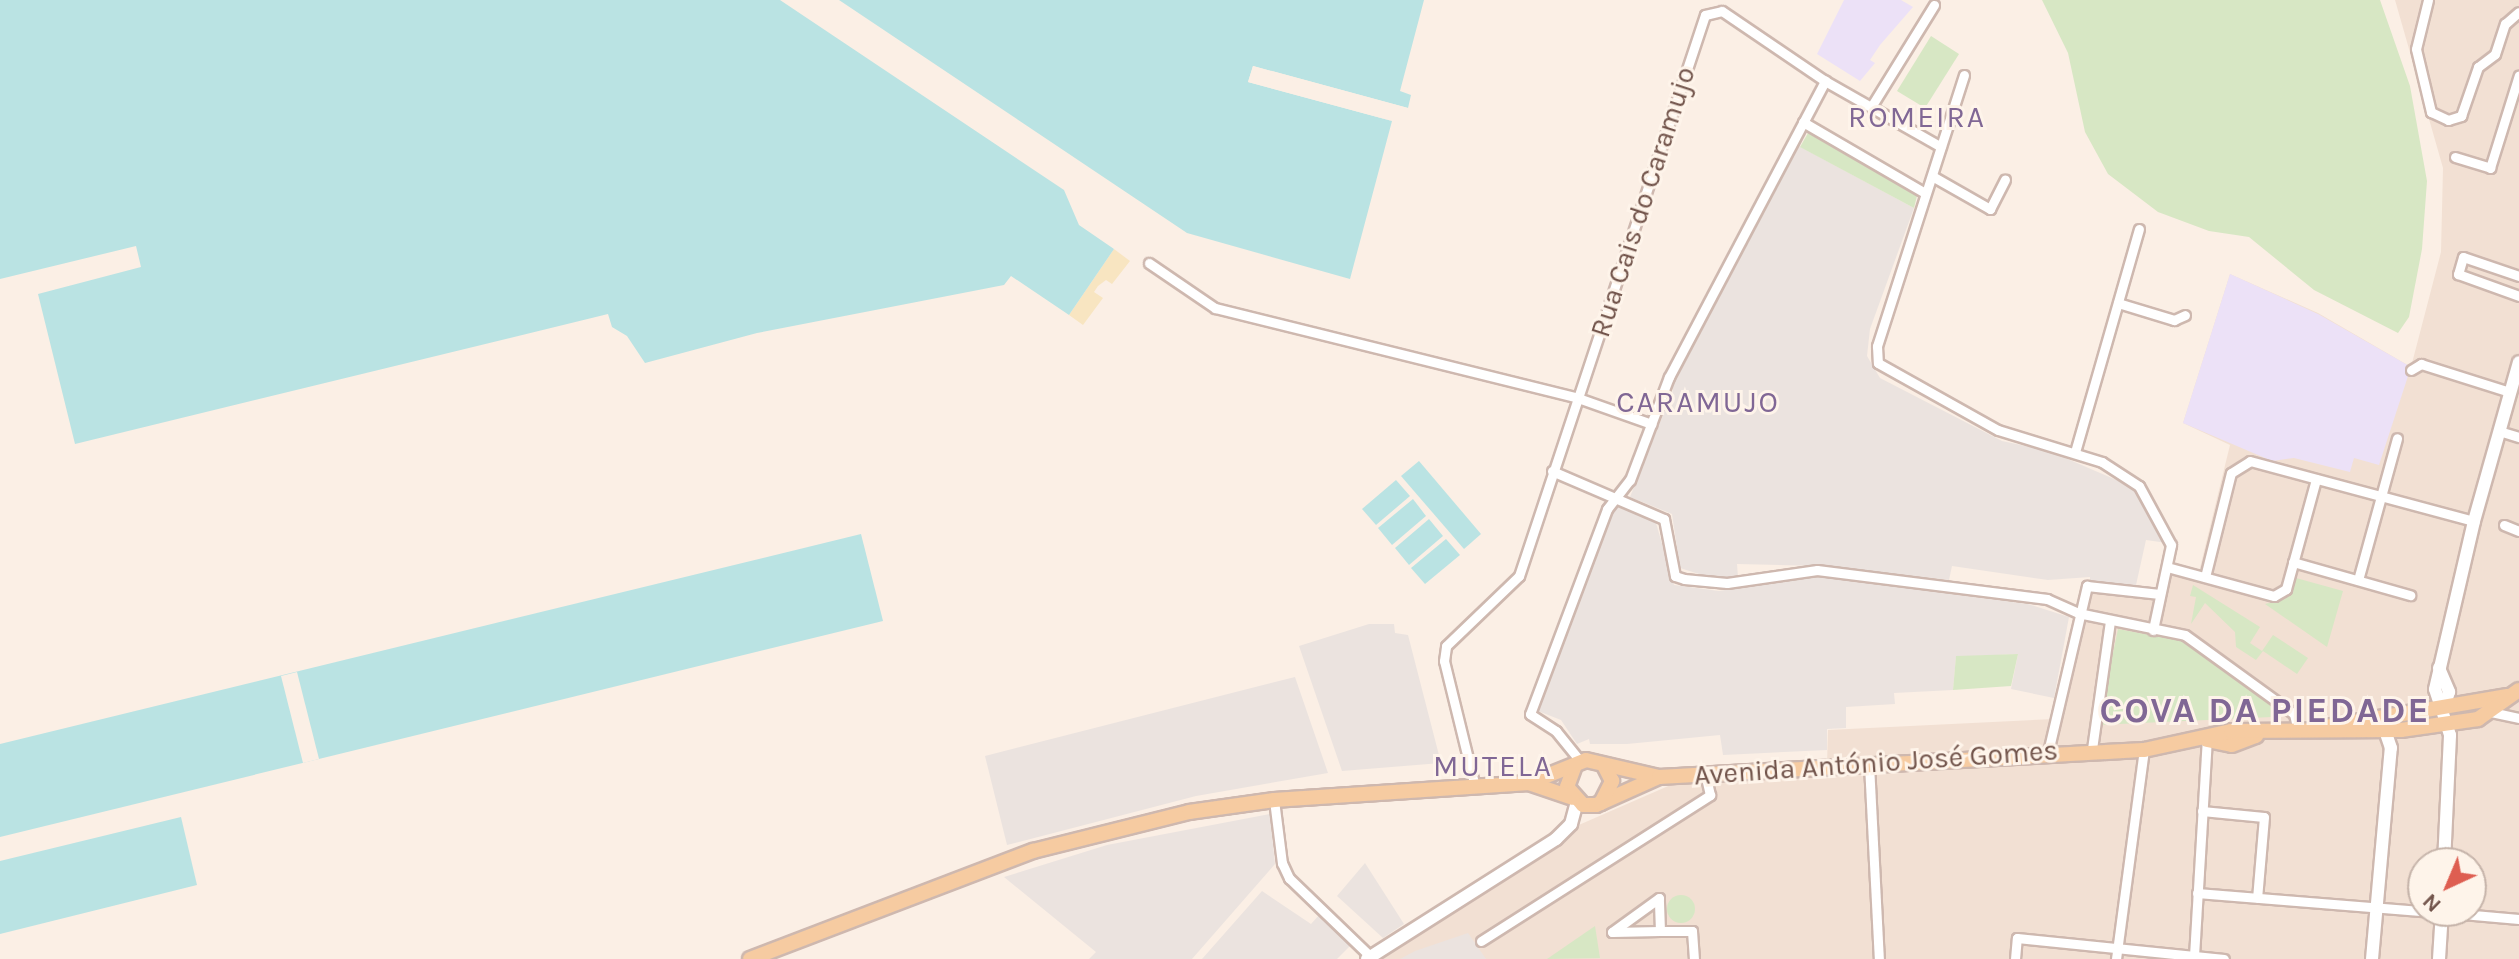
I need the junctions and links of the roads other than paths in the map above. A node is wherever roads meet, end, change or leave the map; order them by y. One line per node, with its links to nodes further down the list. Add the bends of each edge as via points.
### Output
1 (2428, 0): 3 (street, via 2416,49 2435,116 2460,117 2478,67 2495,54 2505,25)
2 (1934, 5): 7 (street)
3 (2519, 12)
4 (1964, 75): 9 (street)
5 (2519, 75): 10 (street, via 2490,168)
6 (1825, 81): 7 (street); 8 (street); 23 (street, Rua Cais do Caramujo, via 1722,11 1711,9 1703,19)
7 (1871, 107): 9 (street)
8 (1803, 122): 13 (street); 24 (street, via 1669,377)
9 (1941, 147): 11 (street)
10 (2455, 157)
11 (1932, 176): 12 (street, via 1990,209); 13 (street)
12 (2005, 180)
13 (1925, 193): 28 (street, via 1876,351 1878,363 1998,430)
14 (2139, 229): 18 (street)
15 (1149, 263): 23 (street, via 1215,308)
16 (2519, 276): 17 (street, via 2463,257 2458,274)
17 (2519, 296)
18 (2118, 303): 19 (street, via 2174,320); 28 (street)
19 (2185, 315)
20 (2518, 369): 22 (street)
21 (2411, 370): 22 (street, via 2421,364)
22 (2510, 392): 25 (street)
23 (1578, 398): 24 (street); 29 (street, Rua Cais do Caramujo)
24 (1652, 424): 32 (street, via 1630,480)
25 (2499, 431): 26 (street); 33 (street)
26 (2519, 437)
27 (2397, 438): 31 (street)
28 (2075, 452): 37 (street, via 2139,486 2166,530 2171,545)
29 (1552, 471): 32 (street); 64 (street, Rua Cais do Caramujo, via 1519,576 1457,630 1444,661)
30 (2316, 479): 31 (street); 36 (street); 38 (street, via 2250,461 2239,465 2231,473)
31 (2381, 496): 33 (street); 39 (street)
32 (1615, 499): 42 (street, via 1664,519 1675,576 1684,579 1727,583 1817,570 2047,599); 58 (street, via 1530,714 1556,731)
33 (2474, 521): 46 (street, via 2435,689)
34 (2504, 525): 35 (street)
35 (2519, 531)
36 (2293, 562): 38 (street, via 2286,589 2274,596); 39 (street)
37 (2167, 567): 38 (street); 40 (street)
38 (2205, 577)
39 (2358, 580): 41 (street)
40 (2160, 594): 42 (street, via 2087,586); 44 (street)
41 (2410, 595)
42 (2078, 613): 43 (street); 57 (street)
43 (2110, 621): 44 (street); 56 (street)
44 (2153, 630): 52 (street, via 2185,635 2294,714)
45 (2514, 693): 46 (main road); 47 (main road)
46 (2444, 707): 48 (main road); 50 (street)
47 (2491, 712): 49 (street); 50 (main road)
48 (2378, 716): 51 (main road); 53 (street)
49 (2519, 718)
50 (2448, 724): 53 (main road); 69 (street)
51 (2314, 730): 52 (main road, Avenida António José Gomes); 53 (main road)
52 (2298, 731): 54 (main road, Avenida António José Gomes, via 2263,734 2232,745)
53 (2387, 732): 72 (street, via 2391,748)
54 (2207, 740): 55 (main road, Avenida António José Gomes); 68 (street)
55 (2151, 744): 56 (main road, Avenida António José Gomes); 79 (street)
56 (2092, 749): 57 (main road, Avenida António José Gomes)
57 (2048, 752): 59 (main road, Avenida António José Gomes)
58 (1579, 763): 60 (main road); 63 (main road); 66 (main road, via 1567,782)
59 (1869, 764): 61 (main road, Avenida António José Gomes); 84 (street)
60 (1604, 765): 62 (main road, Avenida António José Gomes); 67 (main road, via 1612,781)
61 (1705, 773): 62 (main road, Avenida António José Gomes); 78 (street, via 1710,795)
62 (1659, 777): 67 (main road, Avenida António José Gomes)
63 (1529, 783): 64 (main road); 66 (main road)
64 (1475, 787): 65 (main road)
65 (1274, 800): 81 (street, via 1282,863 1289,878); 82 (main road, via 1175,815 1033,851)
66 (1575, 800): 67 (main road); 81 (street, via 1571,824 1556,839)
67 (1601, 803)
68 (2202, 811): 70 (street); 71 (street, via 2264,817)
69 (2444, 847)
70 (2197, 893): 71 (street); 80 (street)
71 (2257, 898): 72 (street)
72 (2375, 907): 73 (street); 87 (street)
73 (2407, 910)
74 (2487, 916): 75 (street)
75 (2519, 919)
76 (2441, 927): 88 (street)
77 (1660, 931): 77 (street, via 1624,932 1612,932 1659,898); 83 (street, via 1692,931)
78 (1481, 941)
79 (2116, 954): 80 (street); 85 (street, via 2017,938)
80 (2194, 956): 86 (street)
81 (1368, 958)
82 (750, 959)
83 (1694, 959)
84 (1879, 959)
85 (2015, 959)
86 (2224, 959)
87 (2372, 959)
88 (2439, 959)

